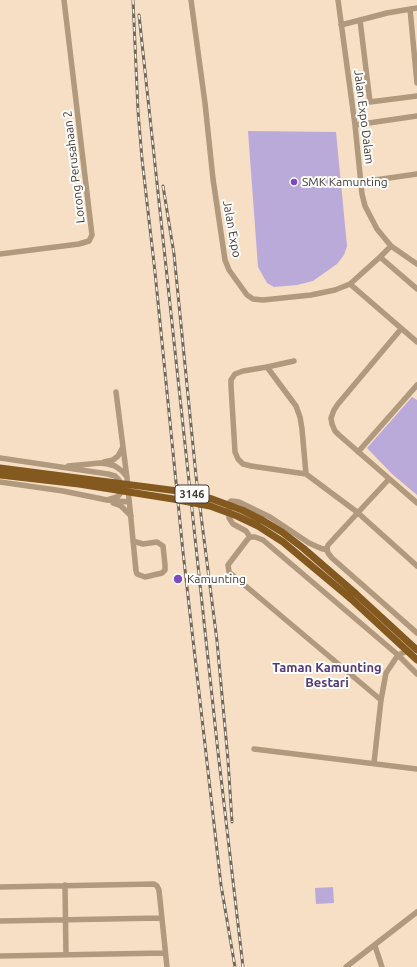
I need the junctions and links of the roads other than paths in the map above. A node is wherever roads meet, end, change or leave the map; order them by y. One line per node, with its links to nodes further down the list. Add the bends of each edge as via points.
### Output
1 (64, 0): 16 (street, Lorong Perusahaan 2, via 92,235 89,241 79,244)
2 (191, 0): 19 (street, Jalan Expo, via 213,179 225,260 229,270 247,295 253,299 311,295)
3 (338, 0): 7 (street, Jalan Expo Dalam)
4 (417, 8): 5 (street)
5 (410, 9): 6 (street); 8 (street)
6 (360, 20): 7 (street); 10 (street, via 370,102)
7 (341, 25): 12 (street, Jalan Expo Dalam)
8 (416, 60): 9 (street)
9 (417, 82)
10 (417, 96)
11 (417, 116): 12 (street)
12 (355, 125): 14 (street, Jalan Expo Dalam)
13 (417, 174): 14 (street)
14 (361, 182): 15 (street, Jalan Expo Dalam, via 369,216)
15 (391, 246): 17 (street, Jalan Expo); 18 (street, Jalan Expo Dalam)
16 (0, 254)
17 (380, 257): 19 (street, Jalan Expo); 20 (street)
18 (417, 264)
19 (350, 284): 21 (street)
20 (417, 289)
21 (400, 329): 22 (street); 28 (street, via 334,410 331,418 335,431)
22 (417, 342)
23 (294, 361): 24 (street)
24 (267, 368): 33 (street, via 296,406 302,430); 33 (street, via 243,371 235,374 231,380 235,452 243,464)
25 (416, 388): 28 (street)
26 (116, 392): 27 (street)
27 (123, 446): 30 (street, via 113,460); 35 (street)
28 (358, 452): 36 (street)
29 (0, 458): 31 (street)
30 (100, 463): 31 (street); 35 (street, via 115,466)
31 (56, 467): 38 (street, via 115,476 121,486 120,494)
32 (0, 468): 47 (main road, 3146, bridge, via 178,491 212,499 242,510 282,532 303,548)
33 (306, 474): 41 (street)
34 (0, 475): 47 (main road, 3146, bridge, via 79,484 210,506 258,526 283,542)
35 (127, 478): 39 (street)
36 (389, 479): 40 (street); 41 (street)
37 (0, 482): 38 (street)
38 (107, 500): 39 (street); 42 (street, via 121,506)
39 (129, 502): 42 (street)
40 (417, 503)
41 (357, 512): 45 (street, via 328,545); 46 (street)
42 (130, 516): 44 (street)
43 (250, 537): 45 (street, via 229,518 231,501 240,502 270,517 309,543); 51 (street, via 263,540); 54 (street, via 228,565 229,572)
44 (133, 541): 44 (street, via 143,544 157,542 163,546 165,565 162,574 145,577 137,574)
45 (327, 550): 48 (street, via 332,558)
46 (417, 566)
47 (352, 596): 49 (main road, 3146); 50 (main road, 3146)
48 (416, 630)
49 (417, 650)
50 (407, 651): 51 (street); 52 (main road, 3146)
51 (398, 655): 53 (street); 54 (street, via 386,673)
52 (417, 660)
53 (417, 674)
54 (381, 700): 56 (street)
55 (254, 749): 56 (street)
56 (374, 763): 57 (street)
57 (417, 769)
58 (65, 885): 59 (street); 61 (street, via 154,884 158,890); 62 (street)
59 (0, 887)
60 (417, 913): 64 (street)
61 (161, 918): 62 (street); 65 (street)
62 (65, 920): 63 (street); 67 (street)
63 (0, 921)
64 (375, 946): 69 (street); 70 (street)
65 (165, 953): 67 (street); 68 (street)
66 (0, 956): 67 (street)
67 (66, 956)
68 (167, 967)
69 (346, 967)
70 (382, 967)

